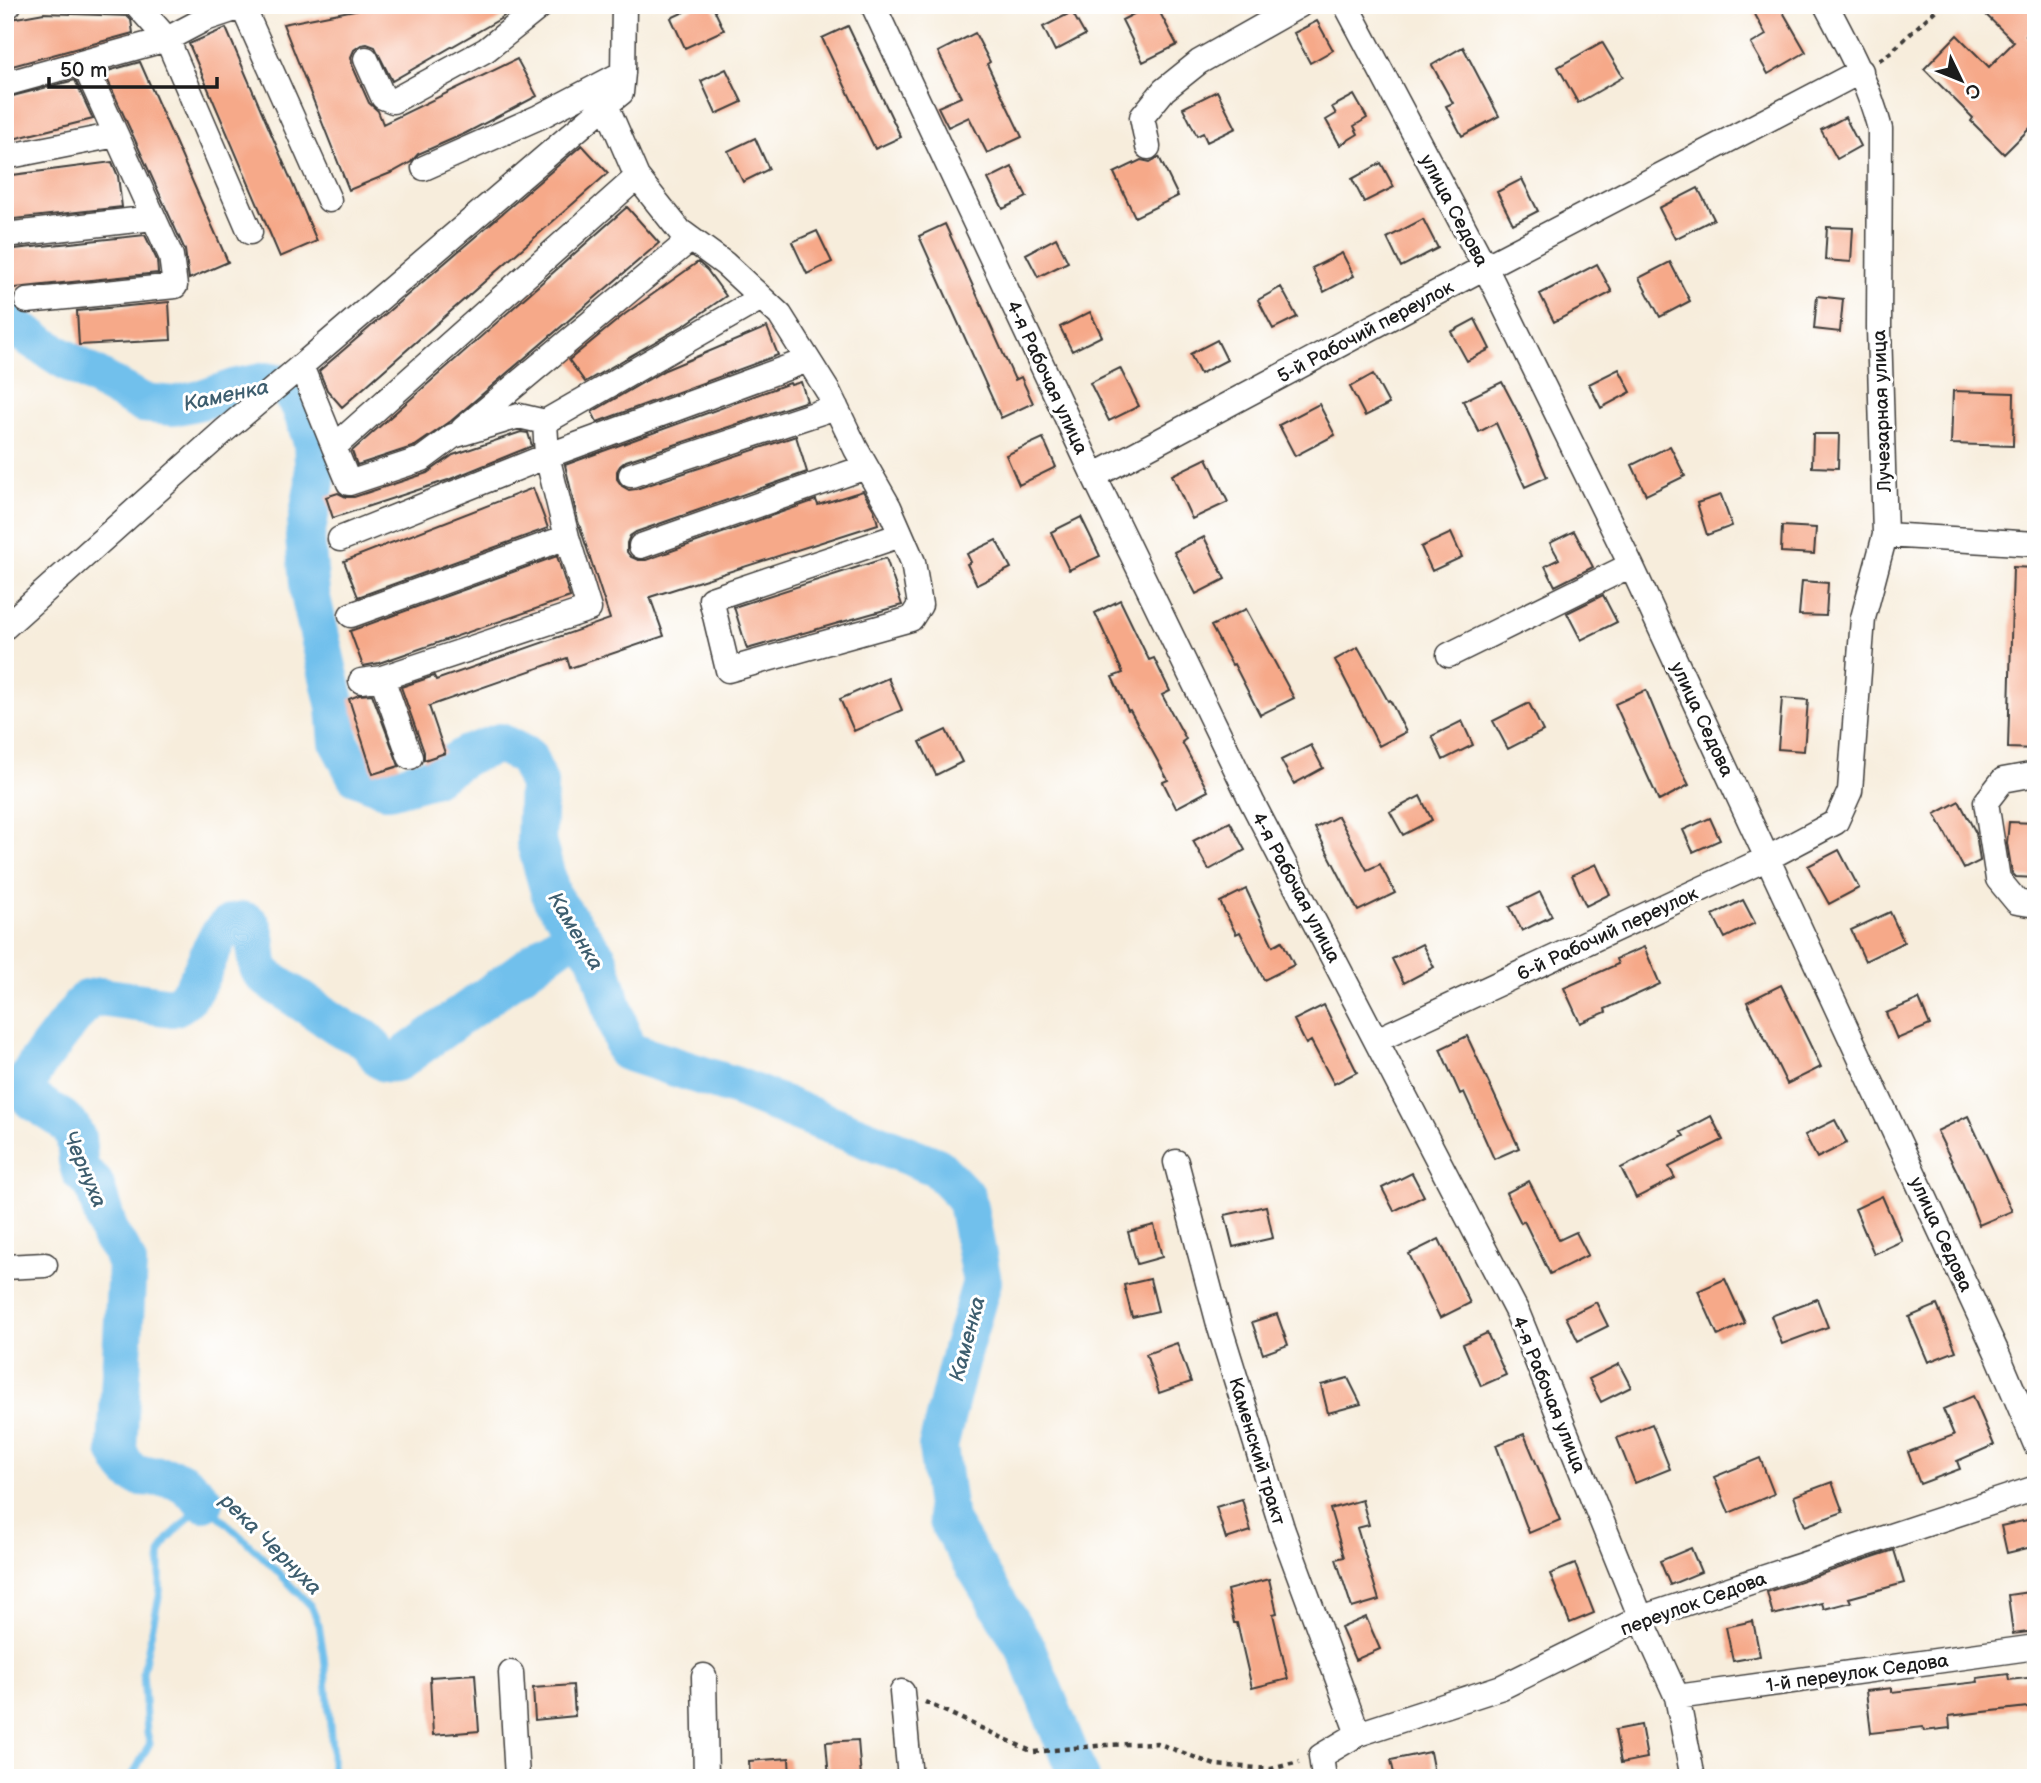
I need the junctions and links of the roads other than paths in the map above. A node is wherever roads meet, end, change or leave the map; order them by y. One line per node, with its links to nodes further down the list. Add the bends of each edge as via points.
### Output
1 (138, 5): 9 (street)
2 (542, 5): 10 (street, via 486,50 393,102 383,97)
3 (624, 5): 13 (street)
4 (873, 5): 38 (street, 4-я Рабочая улица)
5 (1300, 5): 17 (street, via 1199,62 1164,90 1142,117)
6 (1346, 5): 26 (street, улица Седова)
7 (1826, 5): 12 (street, Лучезарная улица)
8 (244, 6): 9 (street); 21 (street)
9 (167, 39): 11 (street); 23 (street)
10 (366, 59)
11 (84, 64): 14 (street); 16 (street)
12 (1861, 71): 26 (street, 5-й Рабочий переулок); 40 (street, Лучезарная улица, via 1880,129)
13 (623, 73): 15 (street, via 621,93); 19 (street, via 539,117)
14 (5, 85)
15 (606, 105): 20 (street); 30 (street)
16 (116, 135): 18 (street); 22 (street)
17 (1148, 147)
18 (5, 157)
19 (424, 168)
20 (637, 177): 25 (street); 34 (street)
21 (329, 200)
22 (153, 218): 24 (street); 28 (street, via 171,256 175,286)
23 (250, 232)
24 (5, 235)
25 (691, 239): 27 (street); 33 (street)
26 (1485, 267): 38 (street, 5-й Рабочий переулок); 45 (street, улица Седова)
27 (761, 298): 29 (street, via 780,315); 32 (street)
28 (27, 301)
29 (808, 360): 31 (street); 35 (street)
30 (301, 366): 34 (street); 47 (street)
31 (836, 407): 36 (street); 37 (street)
32 (545, 422): 33 (street, via 519,416); 35 (street)
33 (453, 436): 34 (street, via 422,458 349,483)
34 (334, 447)
35 (547, 456): 41 (street); 42 (street)
36 (866, 467): 39 (street); 44 (street)
37 (631, 475)
38 (1094, 476): 54 (street, 4-я Рабочая улица, via 1252,802)
39 (901, 535): 39 (street, via 913,562 920,605 911,620 728,670 711,599)
40 (1885, 535): 43 (street); 51 (street, Лучезарная улица, via 1863,618 1850,791)
41 (568, 537): 46 (street); 49 (street, via 589,609 371,679)
42 (341, 539)
43 (2036, 544)
44 (641, 546)
45 (1631, 565): 48 (street); 52 (street, улица Седова)
46 (351, 615)
47 (5, 627)
48 (1449, 655)
49 (410, 757)
50 (2036, 774): 53 (street, via 2003,780 1986,802 1998,879 2017,902)
51 (1836, 822): 52 (street, 6-й Рабочий переулок)
52 (1768, 858): 54 (street, 6-й Рабочий переулок); 58 (street, улица Седова)
53 (2036, 905)
54 (1377, 1040): 60 (street, 4-я Рабочая улица, via 1517,1312)
55 (1176, 1162): 66 (street, Каменский тракт, via 1220,1328 1283,1531)
56 (45, 1265): 57 (street)
57 (5, 1267)
58 (2036, 1446)
59 (2036, 1488): 60 (street, переулок Седова)
60 (1641, 1618): 65 (street, 4-я Рабочая улица); 66 (street, переулок Седова, via 1502,1688)
61 (2036, 1647): 65 (street, 1-й переулок Седова)
62 (511, 1673): 68 (street)
63 (704, 1676): 69 (street)
64 (902, 1692): 70 (street)
65 (1677, 1697): 71 (street, 4-я Рабочая улица)
66 (1358, 1734): 67 (street, переулок Седова)
67 (1322, 1767)
68 (517, 1778)
69 (706, 1778)
70 (910, 1778)
71 (1693, 1778)

